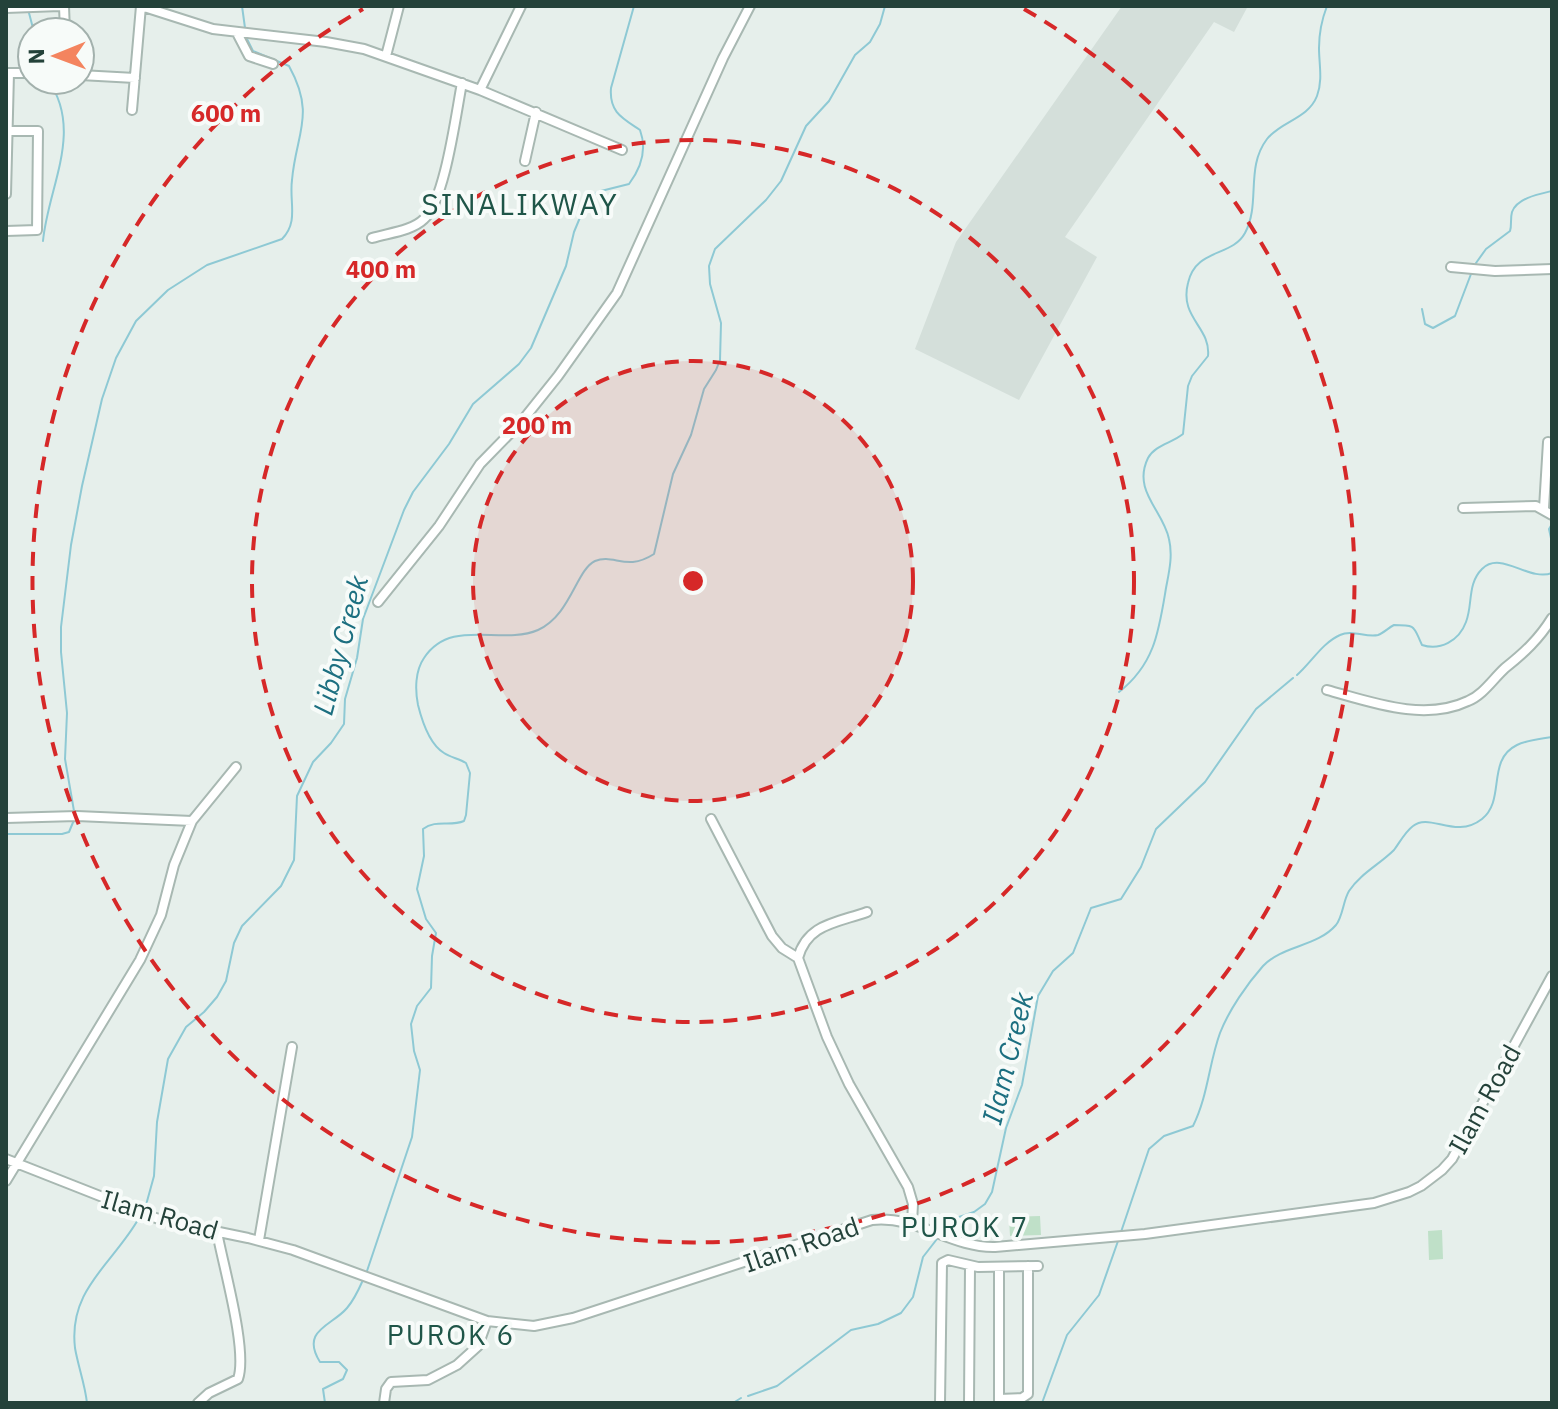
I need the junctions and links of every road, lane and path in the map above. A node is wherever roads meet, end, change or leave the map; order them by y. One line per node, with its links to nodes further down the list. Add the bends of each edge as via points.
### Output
1 (62, 6): 6 (street)
2 (141, 6): 7 (street); 12 (street)
3 (399, 6): 8 (street)
4 (521, 6): 14 (street)
5 (750, 6): 29 (street, via 610,304 531,409 480,464)
6 (6, 8)
7 (237, 33): 8 (street, via 344,44); 9 (street, via 249,56)
8 (386, 56): 13 (street)
9 (273, 64)
10 (8, 73): 17 (street)
11 (96, 76): 12 (street)
12 (135, 78): 15 (street)
13 (462, 83): 14 (street); 22 (street, via 430,213 415,225)
14 (480, 90): 16 (street)
15 (132, 110)
16 (536, 112): 18 (street); 19 (street)
17 (7, 131): 20 (street); 21 (street, via 38,131 37,230)
18 (622, 150)
19 (525, 161)
20 (6, 194)
21 (6, 231)
22 (372, 238)
23 (1451, 267): 24 (street)
24 (1552, 269)
25 (1548, 442): 27 (street)
26 (1463, 508): 27 (street)
27 (1544, 508): 28 (street)
28 (1552, 515)
29 (378, 602)
30 (1552, 618): 31 (street, via 1526,651 1477,696 1460,704 1388,707)
31 (1327, 690)
32 (236, 767): 35 (street)
33 (6, 818): 35 (street)
34 (711, 819): 37 (street, via 772,936)
35 (192, 821): 41 (street, via 140,960)
36 (867, 912): 37 (street, via 815,930)
37 (798, 958): 43 (street, via 849,1084 908,1187)
38 (1552, 976): 43 (street, Ilam Road, via 1452,1159 1409,1192 1374,1203 1244,1222 1010,1247 970,1246)
39 (292, 1047): 45 (street)
40 (6, 1159): 41 (street, Ilam Road)
41 (17, 1165): 42 (street); 44 (street, Ilam Road, via 161,1220)
42 (6, 1181)
43 (912, 1223): 50 (street, Ilam Road, via 861,1223 553,1323 517,1326)
44 (217, 1232): 45 (street, Ilam Road); 52 (street, via 237,1328 240,1372 238,1379)
45 (259, 1240): 50 (street, Ilam Road)
46 (970, 1266): 49 (street); 54 (street, via 948,1260 940,1269); 55 (street)
47 (1028, 1266): 48 (street); 49 (street); 51 (street, via 1028,1394)
48 (1038, 1266)
49 (999, 1267): 51 (street)
50 (487, 1321): 53 (street, via 478,1346 464,1360 428,1380 391,1382)
51 (999, 1401)
52 (198, 1403)
53 (384, 1403)
54 (940, 1403)
55 (969, 1403)

